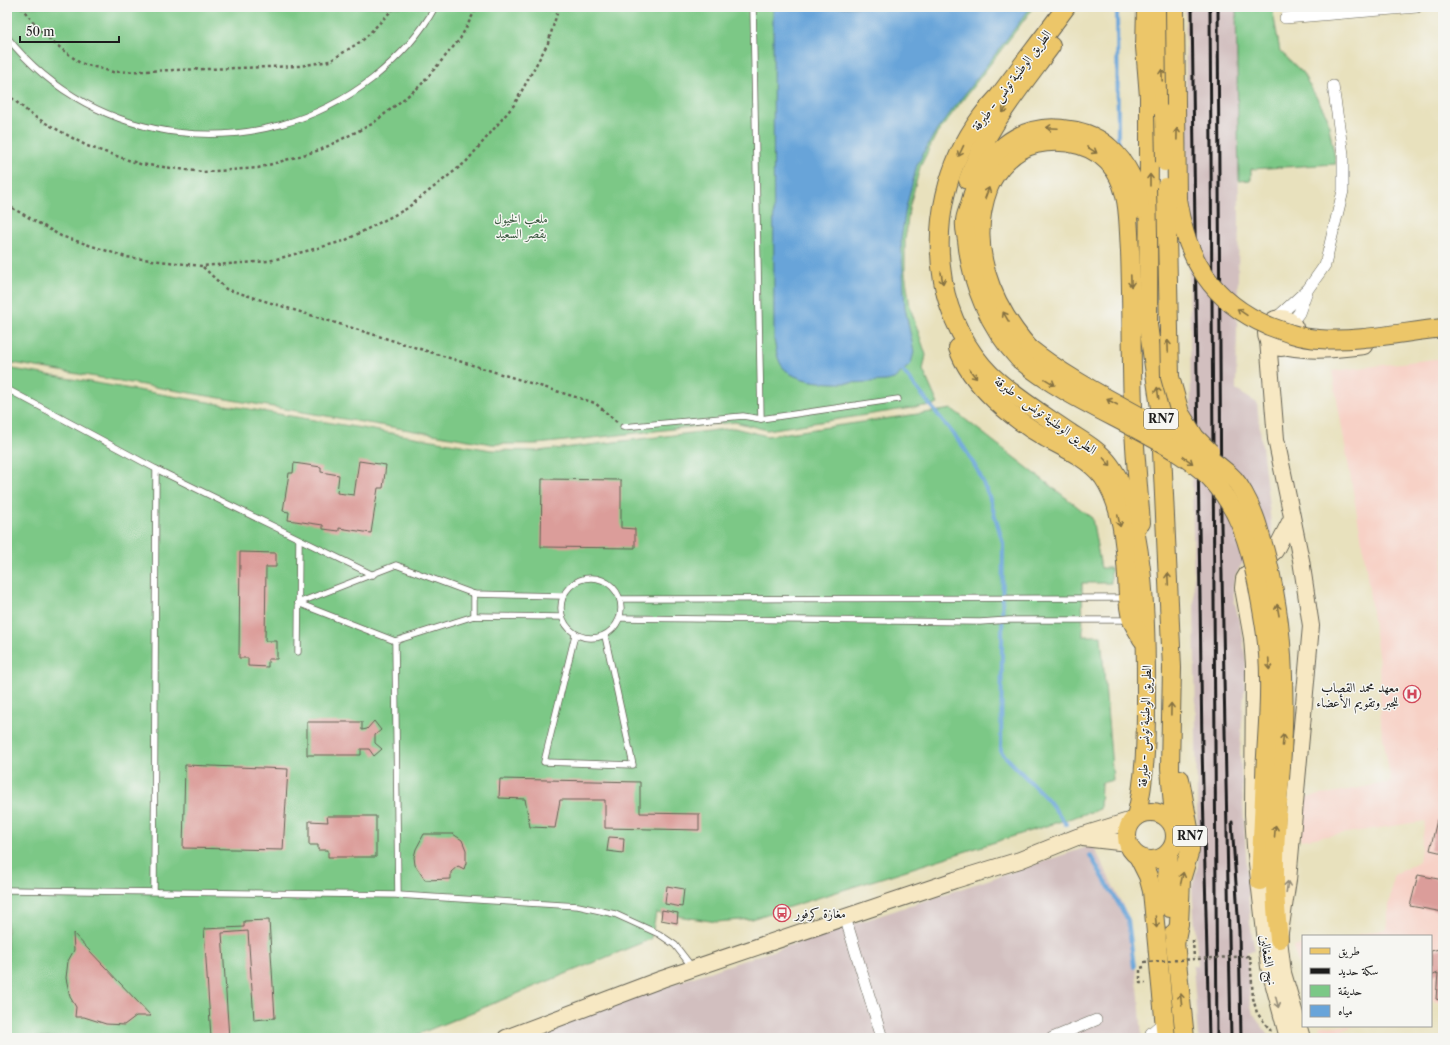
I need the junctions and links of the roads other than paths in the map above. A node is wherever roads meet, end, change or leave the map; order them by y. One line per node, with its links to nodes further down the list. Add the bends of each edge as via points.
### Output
1 (435, 7): 10 (lane, via 428,21 393,62 351,95 307,117 254,132 206,136 152,129 106,114 59,88 22,55)
2 (753, 7): 27 (lane)
3 (1066, 7): 14 (main road, الطريق الوطنية تونس - طبرقة, one-way to 14, via 980,118 961,150 950,178 942,206 940,265)
4 (1077, 7): 12 (main road, one-way to 12, via 991,128 968,181)
5 (1146, 7): 17 (main road, الطريق الوطنية تونس - طبرقة / RN7, one-way to 5, via 1149,98 1145,48)
6 (1159, 7): 30 (main road, one-way to 6, bridge, via 1188,427 1180,413 1170,377)
7 (1175, 7): 19 (main road, one-way to 7, bridge, via 1335,339 1302,337 1286,333 1244,313 1203,274 1190,251 1178,205)
8 (1417, 7): 9 (street)
9 (1285, 18)
10 (7, 37)
11 (1333, 86): 13 (street, via 1343,154 1343,191 1325,265)
12 (965, 221): 17 (main road, one-way to 12, via 1142,265 1140,203 1130,173 1119,156 1102,140 1082,132 1046,128 1024,133 1007,143 994,154 976,182); 23 (main road, via 968,259 978,291 999,333)
13 (1308, 288): 15 (street); 18 (street)
14 (952, 312): 35 (main road, الطريق الوطنية تونس - طبرقة, one-way to 35, via 975,358 993,377 1094,449 1108,462 1117,475 1126,499); 39 (main road, one-way to 39, via 956,341 962,359 981,384 1024,425 1091,465 1108,486 1116,503 1120,524)
15 (1274, 320): 18 (street, via 1286,319); 21 (street, via 1267,328)
16 (1443, 322): 18 (street, via 1345,335 1312,335)
17 (1148, 325): 51 (main road, الطريق الوطنية تونس - طبرقة / RN7, one-way to 17, via 1172,668 1160,408)
18 (1294, 327): 22 (street, via 1295,339)
19 (1443, 328)
20 (1443, 337): 22 (street, via 1325,350)
21 (1268, 340): 22 (street, via 1275,347); 24 (street)
22 (1286, 347): 24 (street)
23 (1024, 354): 30 (main road, one-way to 23, bridge, via 1183,442); 35 (main road, one-way to 35, via 999,306 982,260 980,232 985,198 991,182 1012,155 1049,141 1084,146 1115,170 1128,210 1133,406 1142,533); 52 (main road, one-way to 52, bridge, via 1040,376 1174,451 1213,480 1230,503 1241,522 1250,547 1263,611 1268,646)
24 (1270, 382): 31 (street, via 1276,440)
25 (7, 389): 29 (lane)
26 (898, 399): 27 (lane)
27 (761, 419): 28 (lane, via 743,416)
28 (623, 427)
29 (156, 469): 32 (lane); 61 (lane)
30 (1232, 476): 52 (main road, one-way to 30, bridge, via 1284,726 1279,617 1266,552 1256,518)
31 (1292, 518): 33 (street); 34 (street)
32 (299, 540): 36 (lane); 41 (lane)
33 (1276, 551): 34 (street); 59 (street, نهج الشغالين, via 1248,574 1244,579 1243,588 1254,665 1253,814)
34 (1301, 560): 64 (street, one-way to 34, via 1288,880 1311,626)
35 (1141, 572): 49 (main road, الطريق الوطنية تونس - طبرقة)
36 (373, 574): 37 (lane, via 396,565); 41 (lane)
37 (474, 594): 38 (lane); 42 (lane)
38 (563, 596): 40 (lane, via 574,582 596,578 615,589); 43 (lane, via 560,608)
39 (1128, 598): 40 (lane); 45 (main road)
40 (620, 599): 44 (lane)
41 (298, 603): 48 (lane); 50 (lane)
42 (474, 616): 43 (lane); 48 (lane)
43 (562, 617): 46 (lane)
44 (620, 618): 45 (lane, via 980,622); 47 (lane, via 615,628)
45 (1132, 620): 49 (main road)
46 (575, 635): 47 (lane, via 594,639); 47 (lane, via 544,762 633,766)
47 (605, 636)
48 (396, 641): 62 (lane)
49 (1146, 646): 53 (main road, الطريق الوطنية تونس - طبرقة, via 1145,764 1141,796)
50 (298, 652)
51 (1171, 729): 54 (main road, الطريق الوطنية تونس - طبرقة / RN7, via 1170,768); 65 (main road, RN7, one-way to 51, via 1181,880 1190,850 1190,834)
52 (1272, 778): 59 (main road); 64 (main road, one-way to 52, via 1274,885)
53 (1134, 819): 54 (main road, RN7, via 1147,812 1162,815); 55 (street); 56 (main road, via 1126,835)
54 (1175, 832): 57 (main road, RN7)
55 (1077, 837): 56 (street); 63 (street, via 1020,860)
56 (1128, 843): 58 (main road, via 1132,852)
57 (1170, 852): 58 (main road, RN7, via 1153,861); 65 (main road, RN7, via 1168,884)
58 (1139, 858): 69 (main road, one-way to 69, via 1152,891)
59 (1260, 881): 74 (street, نهج الشغالين, one-way to 74, via 1269,967)
60 (7, 890): 61 (lane)
61 (154, 891): 62 (lane)
62 (398, 895): 66 (lane, via 545,903 578,906 615,914 659,934 676,946)
63 (845, 917): 66 (street); 71 (street)
64 (1279, 940): 67 (street, via 1283,973)
65 (1176, 944): 73 (main road, RN7, one-way to 65)
66 (693, 969): 70 (street)
67 (1299, 1012): 75 (street)
68 (1096, 1020): 72 (street)
69 (1156, 1034)
70 (506, 1038)
71 (882, 1038)
72 (1052, 1038)
73 (1185, 1038)
74 (1288, 1038)
75 (1302, 1038)

